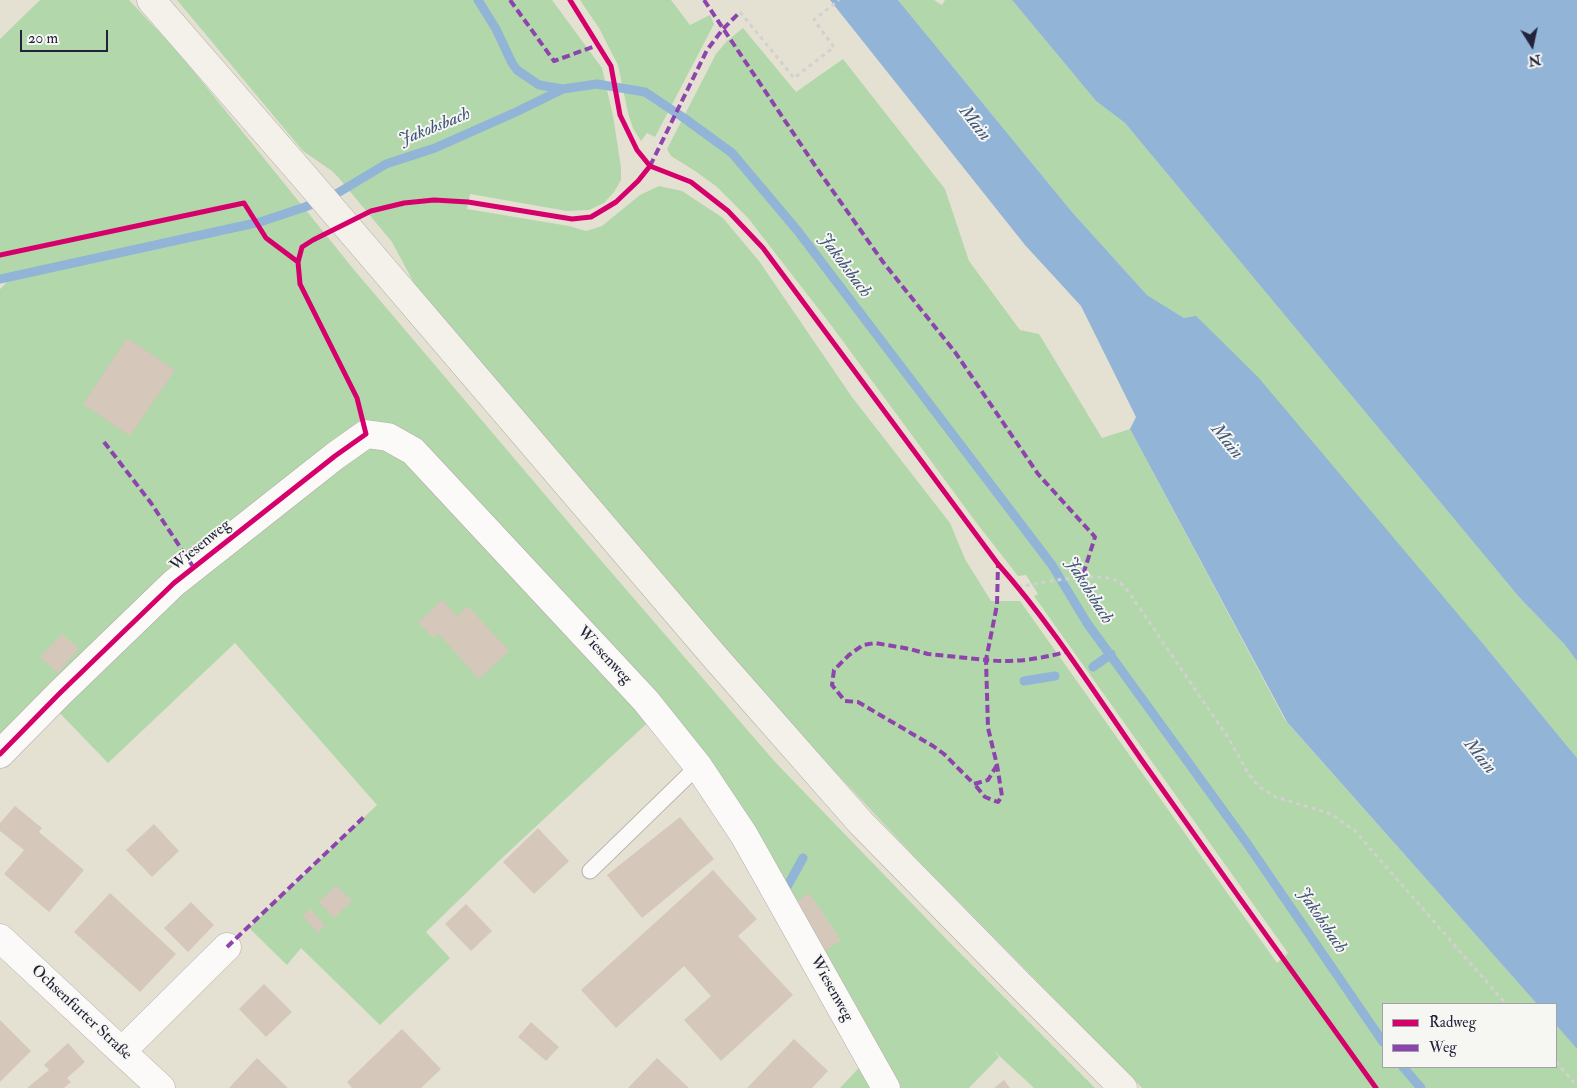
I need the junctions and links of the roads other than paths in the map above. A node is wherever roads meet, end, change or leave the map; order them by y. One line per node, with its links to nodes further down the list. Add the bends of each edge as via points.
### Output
1 (151, 0): 10 (main road, via 707,649 861,823)
2 (0, 754): 3 (street, Wiesenweg, via 174,583 366,434 388,437 413,451 646,701)
3 (698, 766): 4 (lane); 9 (street, Wiesenweg, via 744,835)
4 (590, 871)
5 (0, 938): 7 (street, Ochsenfurter Straße)
6 (227, 947): 7 (street)
7 (122, 1051): 8 (street, Ochsenfurter Straße)
8 (161, 1088)
9 (886, 1088)
10 (1123, 1088)

